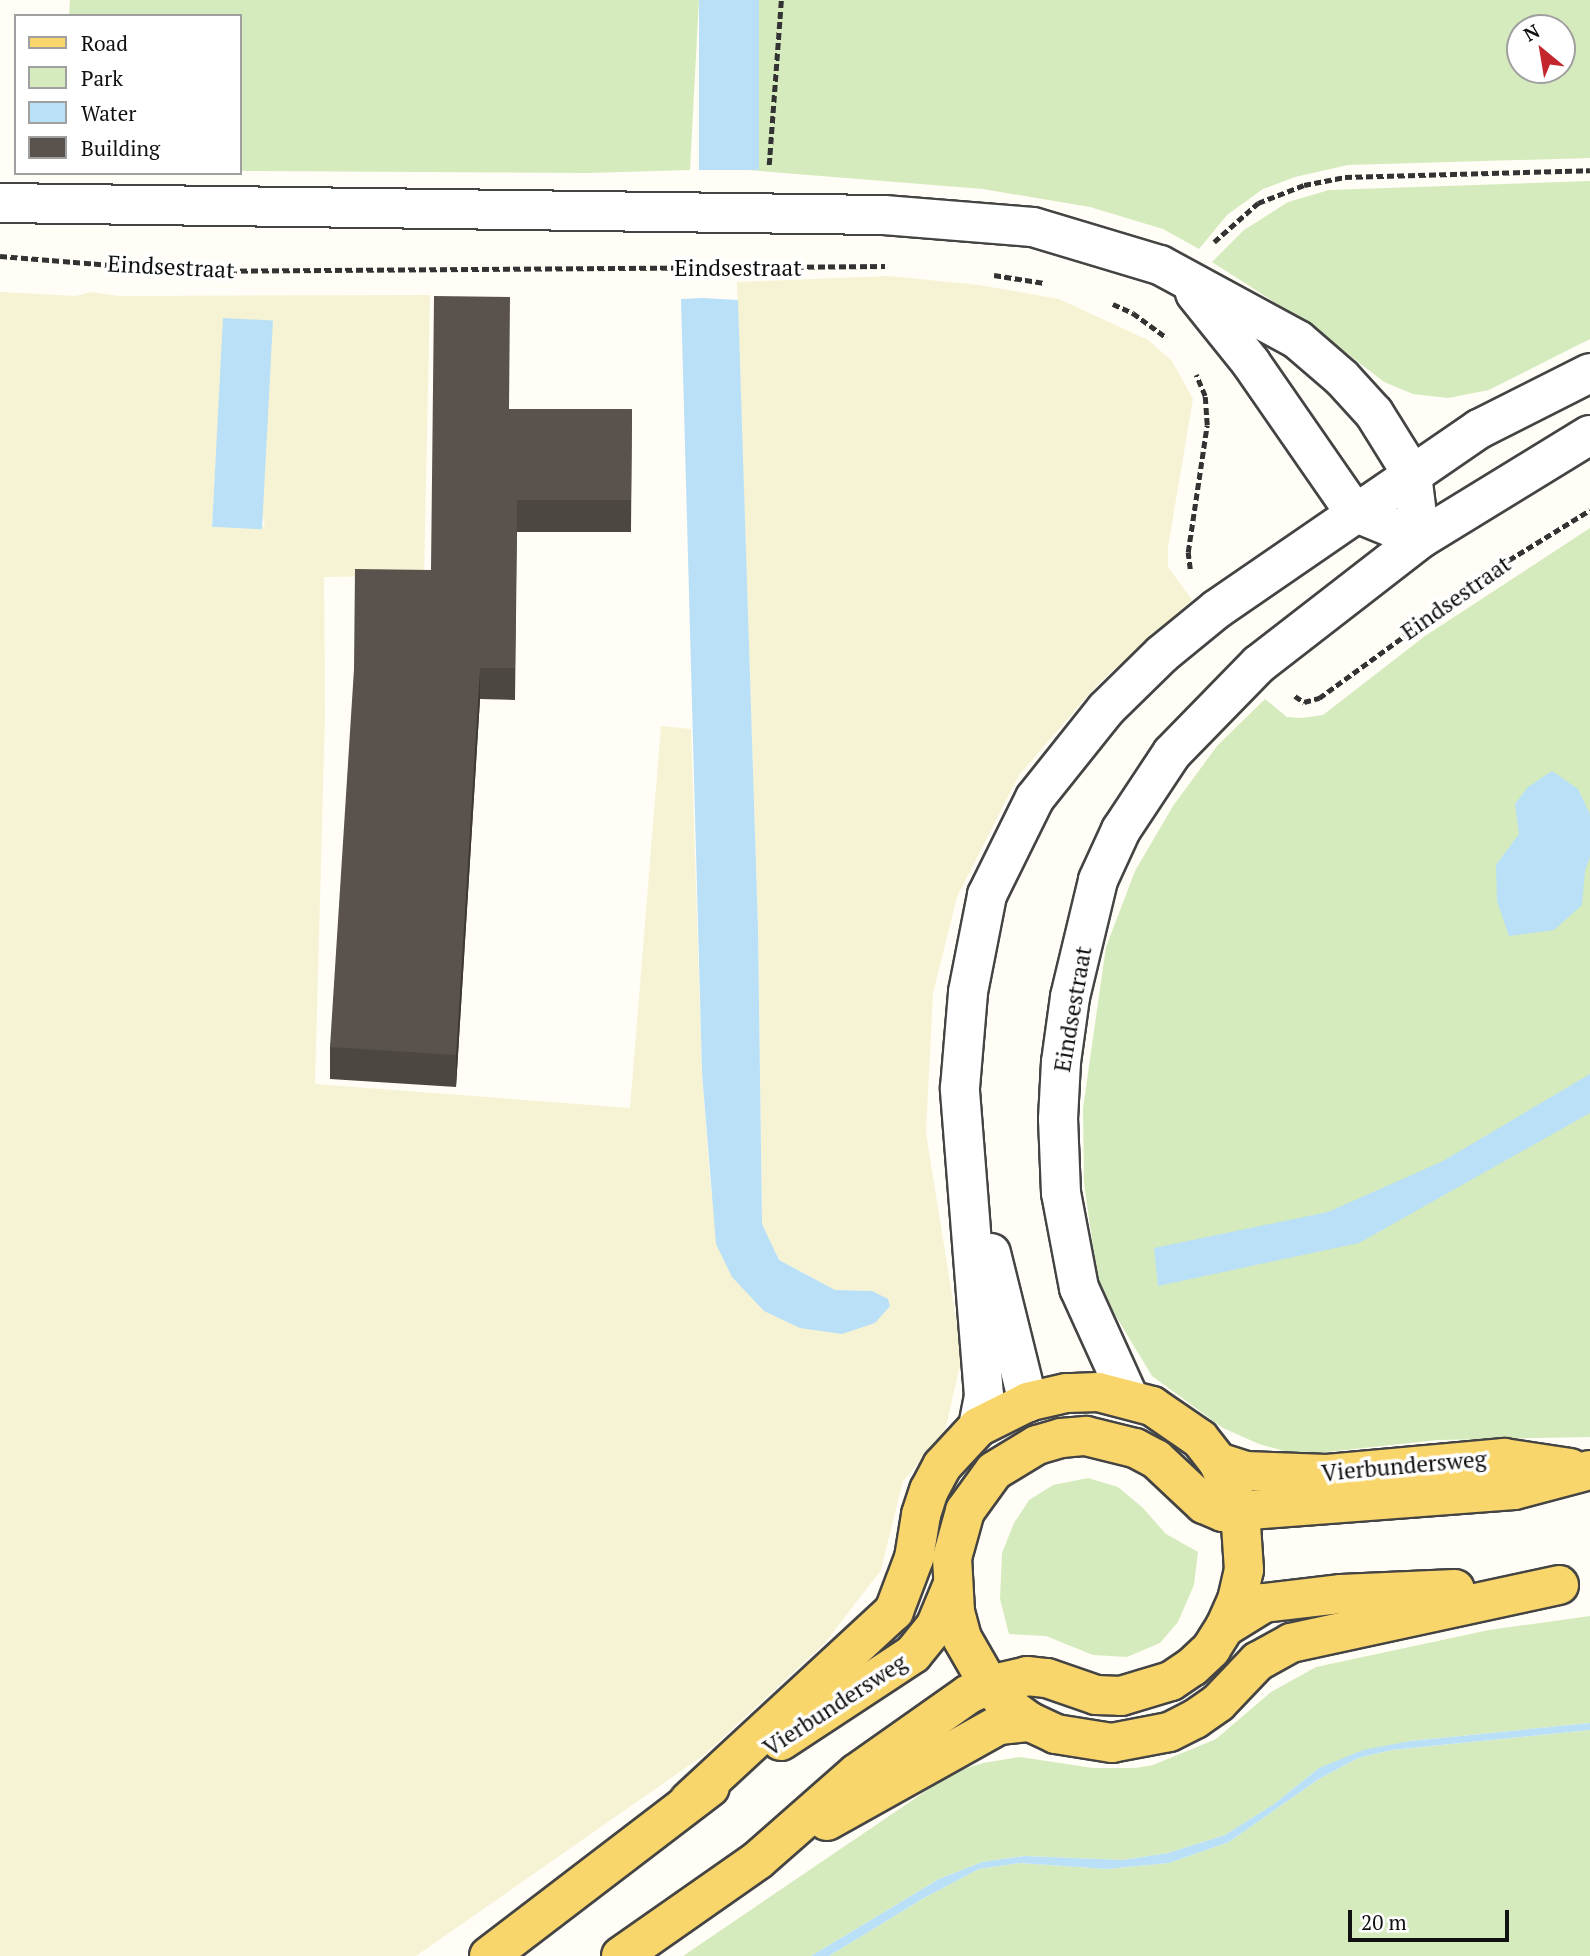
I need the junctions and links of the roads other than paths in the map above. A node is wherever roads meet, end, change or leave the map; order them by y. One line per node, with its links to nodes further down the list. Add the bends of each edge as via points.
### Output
1 (0, 203): 2 (street, via 884,215 1033,228 1160,265)
2 (1183, 278): 5 (street, via 1298,340 1374,413); 6 (street, via 1251,363)
3 (1590, 373): 5 (street, via 1479,429)
4 (1590, 435): 7 (street, Eindsestraat)
5 (1412, 474): 6 (street); 7 (street)
6 (1354, 512): 7 (street); 8 (street, via 1162,654 1106,709 1035,798 988,895 968,992 960,1088)
7 (1420, 538): 9 (street, Eindsestraat, via 1259,664 1172,753 1121,830 1098,880 1070,997 1061,1062 1060,1193 1079,1288)
8 (963, 1136): 10 (street); 11 (street, via 984,1396)
9 (1129, 1398): 10 (main road, via 1098,1392 1066,1393); 13 (main road, via 1175,1421 1200,1439)
10 (1028, 1402): 11 (main road); 12 (main road, via 1027,1427)
11 (978, 1427): 21 (main road, Vierbundersweg, via 929,1490 906,1583 894,1611)
12 (1014, 1456): 15 (main road, Vierbundersweg, via 1061,1438 1111,1440 1156,1459 1204,1504 1223,1512); 16 (main road, via 994,1471 965,1511 952,1558)
13 (1218, 1462): 14 (main road, Vierbundersweg, via 1245,1471 1327,1474 1504,1458); 15 (main road)
14 (1590, 1471): 15 (main road, Vierbundersweg, via 1514,1490)
15 (1240, 1510): 18 (main road, via 1244,1570)
16 (953, 1584): 19 (main road, via 962,1638); 21 (main road, Vierbundersweg, via 935,1627 913,1654)
17 (1574, 1584): 18 (main road, via 1315,1597 1265,1604); 20 (main road, via 1291,1643 1258,1661 1218,1703 1195,1719 1141,1740 1084,1741)
18 (1225, 1628): 19 (main road, via 1192,1667 1146,1690 1096,1695 1027,1676)
19 (989, 1685): 20 (main road); 22 (main road, via 969,1694 857,1773)
20 (1030, 1722): 22 (main road, via 999,1725)
21 (690, 1801): 23 (main road, Vierbundersweg)
22 (758, 1860): 24 (main road)
23 (489, 1956)
24 (621, 1956)

